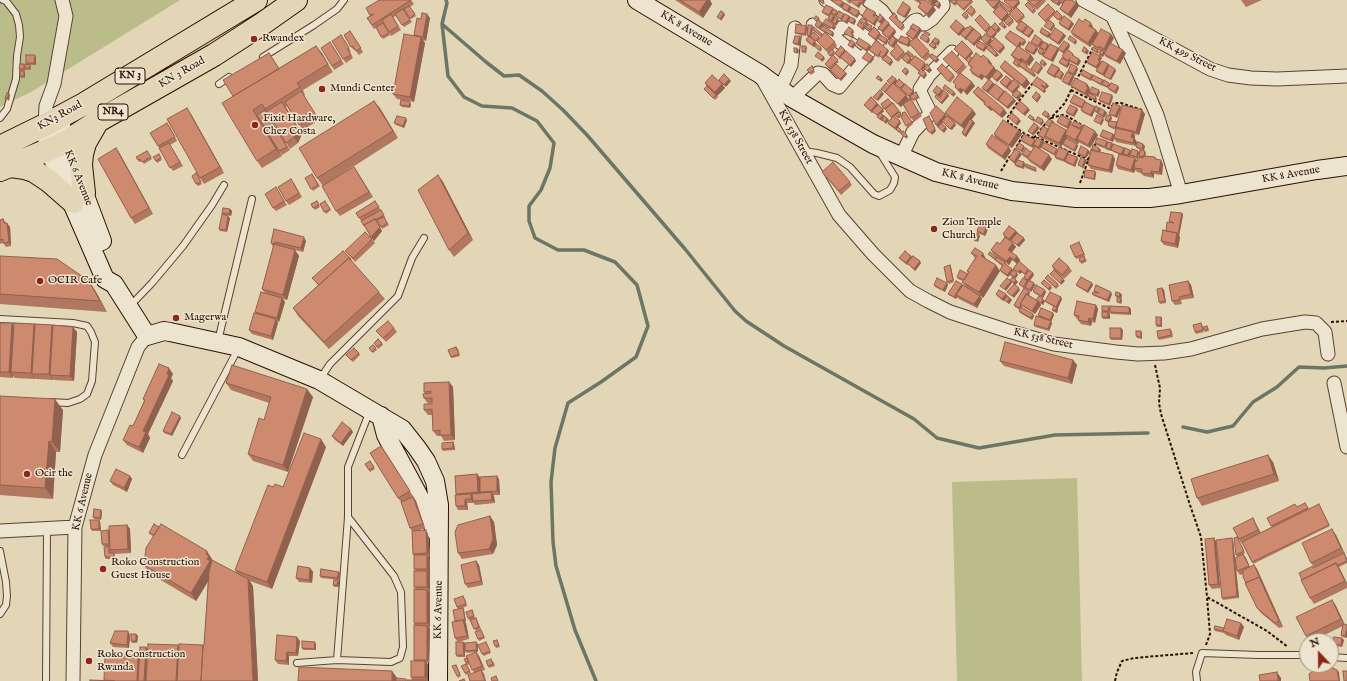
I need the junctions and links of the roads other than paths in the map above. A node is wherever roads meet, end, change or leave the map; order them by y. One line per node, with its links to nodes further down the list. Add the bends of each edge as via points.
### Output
1 (3, 0): 27 (lane, via 16,14 20,37 16,79 7,109)
2 (62, 0): 28 (street, via 66,16 54,84)
3 (256, 0): 28 (highway, KN3 Road / KN 3)
4 (296, 0): 29 (highway, KN 3 Road / NR4, via 220,51)
5 (344, 0): 20 (lane, via 337,9 314,25)
6 (637, 0): 23 (main road, KK 8 Avenue)
7 (826, 0): 11 (street)
8 (941, 0): 13 (street, via 943,6 925,24 914,21 900,34)
9 (1083, 0): 12 (street, KK 499 Street)
10 (871, 2): 13 (street); 15 (street)
11 (847, 14): 15 (street); 17 (street)
12 (1112, 15): 24 (street, KK 499 Street, via 1210,69 1228,75 1277,79); 38 (street, via 1156,115)
13 (892, 24): 18 (street)
14 (813, 25): 17 (street, via 823,33)
15 (857, 26): 17 (street, via 841,28); 18 (street)
16 (795, 28): 26 (street)
17 (835, 35): 21 (street)
18 (875, 43): 21 (street)
19 (952, 52): 34 (street, via 929,75 920,89 929,115 913,132)
20 (257, 60)
21 (862, 60): 26 (street, via 838,87 824,74 818,73)
22 (238, 72): 25 (lane)
23 (760, 74): 26 (main road, KK 8 Avenue); 33 (street, KK 538 Street)
24 (1347, 76)
25 (219, 84)
26 (786, 94): 30 (main road, KK 8 Avenue)
27 (0, 118)
28 (52, 121): 31 (highway, KN3 Road); 32 (main road, KK 6 Avenue)
29 (98, 121): 32 (highway, KN 3 Road / NR4); 39 (highway, via 85,143 82,154)
30 (873, 144): 33 (lane, via 895,177 890,190 879,196 874,194 850,167 837,158); 34 (main road, KK 8 Avenue)
31 (0, 147)
32 (57, 147): 36 (highway, KN 3 Road / NR4); 39 (main road, KK 6 Avenue)
33 (803, 151): 47 (street, KK 538 Street, via 839,214 878,260 910,291 950,312 1054,344 1116,352 1164,353 1191,349 1262,329 1305,322 1316,323 1325,332)
34 (901, 157): 38 (main road, KK 8 Avenue, via 936,172 1012,191 1076,198 1150,198)
35 (1347, 166): 38 (main road, KK 8 Avenue)
36 (6, 168): 39 (highway, via 25,168 34,171)
37 (224, 185): 42 (lane, via 183,246)
38 (1181, 194)
39 (79, 198): 42 (main road, KK 6 Avenue, via 105,279 114,284)
40 (252, 199): 45 (lane)
41 (424, 238): 48 (lane, via 412,258 398,296 330,364)
42 (129, 308): 44 (main road, KK 6 Avenue)
43 (0, 319): 50 (lane, via 73,323 87,326 91,332 95,342 92,381 87,394 68,403)
44 (147, 336): 45 (main road, KK 6 Avenue, via 164,331); 55 (street, KK 6 Avenue, via 138,346 94,455)
45 (217, 342): 46 (main road, KK 6 Avenue)
46 (239, 348): 48 (main road, KK 6 Avenue); 53 (lane)
47 (1328, 354)
48 (319, 380): 51 (main road, KK 6 Avenue)
49 (1334, 383): 52 (street)
50 (46, 402)
51 (376, 413): 54 (lane, via 348,467); 58 (main road, KK 6 Avenue); 58 (main road, KK 6 Avenue, via 402,428 426,461 435,482 439,505)
52 (1347, 447)
53 (182, 455)
54 (348, 517): 62 (lane); 62 (lane, via 394,576 401,592 403,648 400,658 390,662)
55 (75, 527): 56 (street); 65 (street, KK 6 Avenue)
56 (47, 529): 57 (street); 64 (lane)
57 (0, 531)
58 (439, 538): 66 (main road, KK 6 Avenue)
59 (0, 551): 60 (lane, via 7,596 6,605)
60 (0, 614)
61 (1299, 655): 67 (lane, via 1202,653 1196,672)
62 (337, 660): 63 (lane)
63 (297, 663)
64 (46, 681)
65 (73, 681)
66 (438, 681)
67 (1197, 681)

